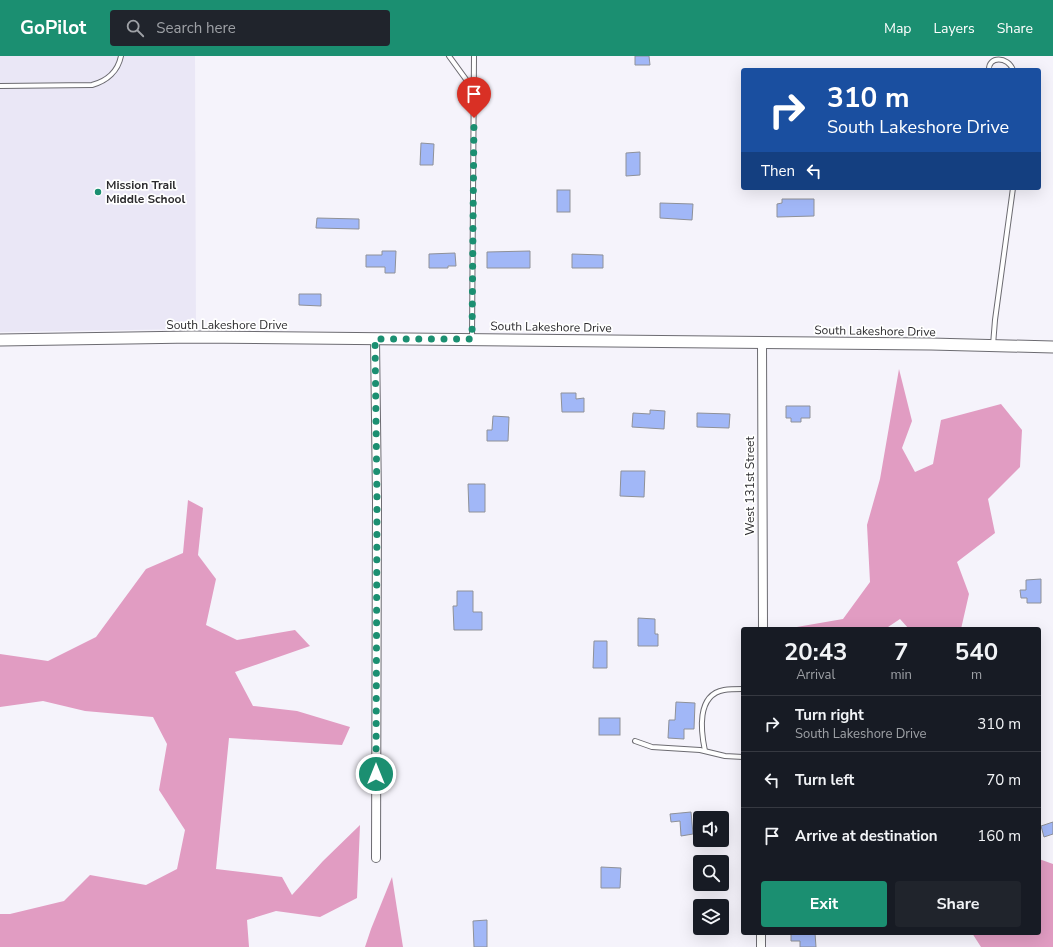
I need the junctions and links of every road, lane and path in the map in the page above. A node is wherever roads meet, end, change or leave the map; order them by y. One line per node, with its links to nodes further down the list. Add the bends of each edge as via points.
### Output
1 (121, 56): 6 (lane, via 119,64 109,77 92,85)
2 (449, 56): 7 (lane)
3 (474, 56): 7 (lane)
4 (989, 68): 5 (lane, via 991,60 1003,57 1007,58)
5 (1013, 68)
6 (0, 86)
7 (473, 89): 10 (lane)
8 (1013, 190): 13 (lane)
9 (375, 339): 10 (street, South Lakeshore Drive); 11 (street, South Lakeshore Drive, via 193,337); 20 (street)
10 (472, 339): 12 (street, South Lakeshore Drive)
11 (0, 340)
12 (762, 343): 13 (street, South Lakeshore Drive); 15 (street, West 131st Street)
13 (993, 346): 14 (street, South Lakeshore Drive)
14 (1053, 347)
15 (763, 627)
16 (741, 689): 18 (lane, via 723,690 711,696 704,706 702,737)
17 (635, 741): 18 (lane, via 652,747)
18 (705, 752): 19 (lane)
19 (741, 757)
20 (376, 858)
21 (762, 935): 22 (street)
22 (761, 947)

